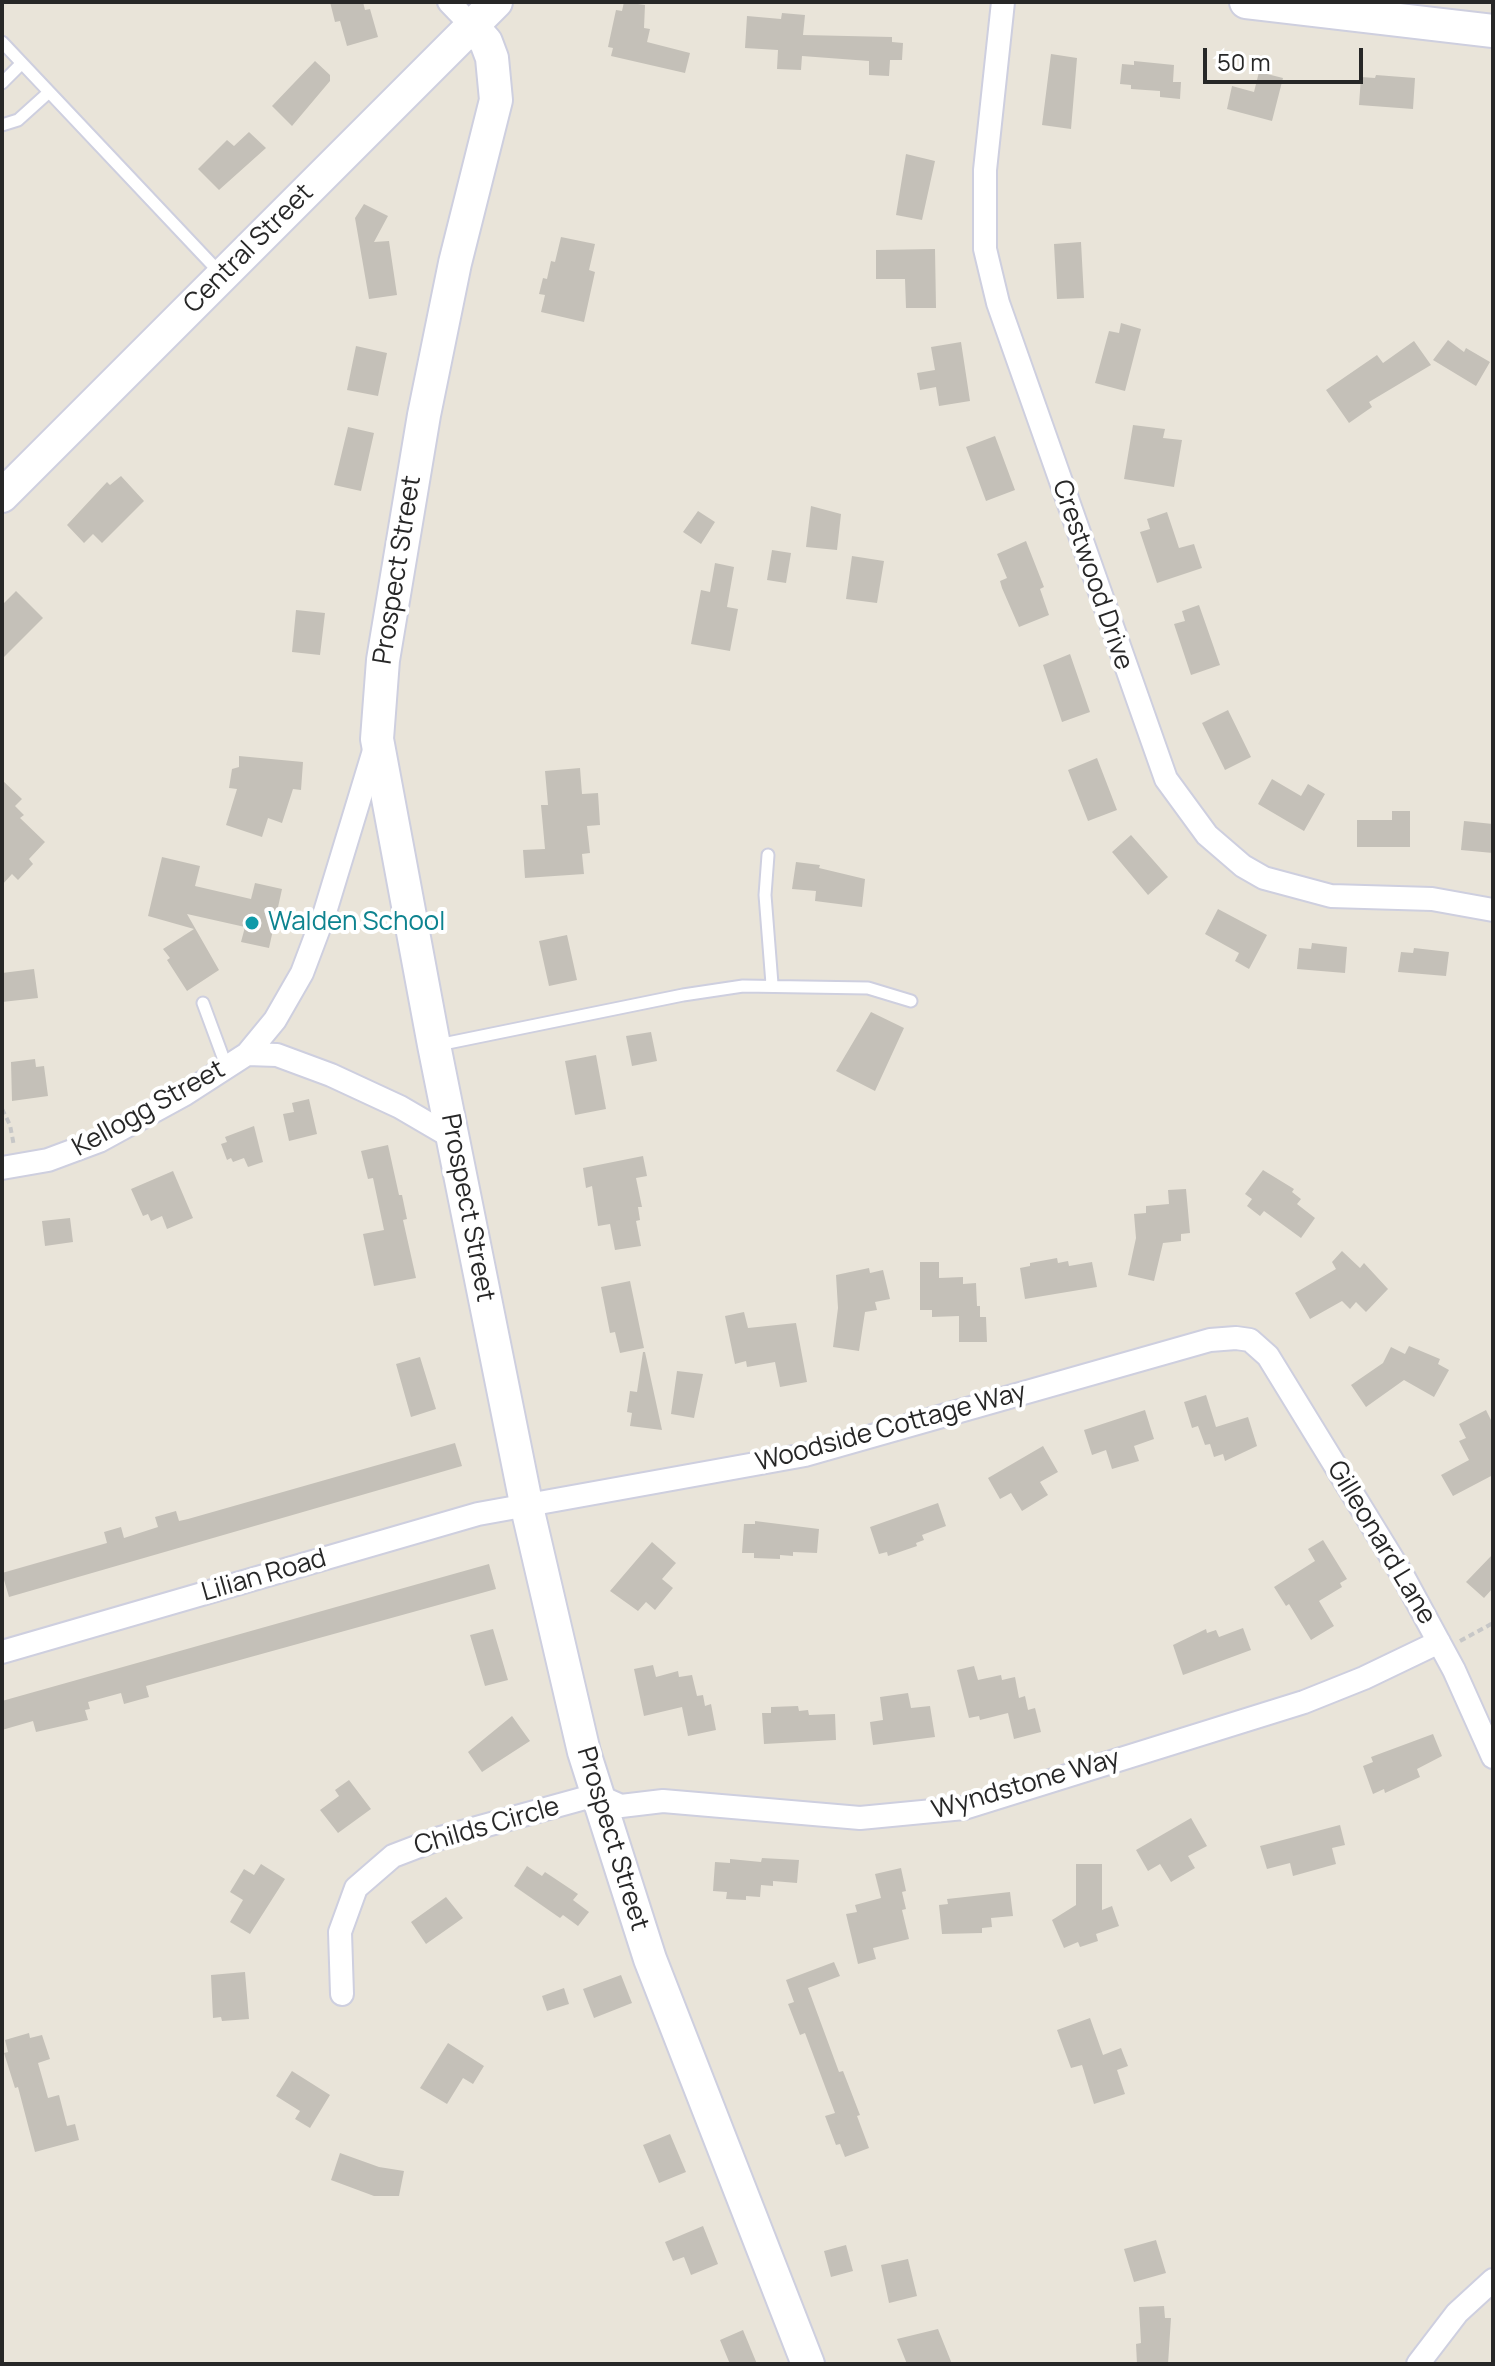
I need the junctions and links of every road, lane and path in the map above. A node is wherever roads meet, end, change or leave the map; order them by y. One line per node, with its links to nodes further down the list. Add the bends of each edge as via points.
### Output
1 (449, 2): 5 (street)
2 (496, 2): 5 (street, Central Street)
3 (1003, 2): 16 (street, Crestwood Drive, via 983,199 990,274 1166,779 1207,835 1264,878 1331,896 1432,899)
4 (1246, 2): 6 (street)
5 (472, 26): 12 (street, Central Street); 14 (street, Prospect Street, via 492,58 496,100 424,415 383,660)
6 (1493, 31)
7 (2, 42): 8 (lane)
8 (21, 64): 9 (lane); 10 (lane)
9 (2, 83)
10 (48, 93): 11 (lane, via 18,120); 12 (lane)
11 (2, 125)
12 (222, 275): 13 (street, Central Street)
13 (2, 496)
14 (377, 739): 20 (street, Prospect Street); 21 (street, Kellogg Street, via 302,973 275,1020)
15 (768, 855): 17 (lane, via 765,895)
16 (1493, 910)
17 (772, 984): 18 (lane, via 868,988); 20 (lane, via 698,992)
18 (911, 1001)
19 (203, 1003): 22 (lane)
20 (434, 1045): 24 (street, Prospect Street)
21 (247, 1054): 22 (street, Kellogg Street); 24 (street, Kellogg Street, via 277,1055 331,1075)
22 (227, 1068): 25 (street, Kellogg Street, via 73,1153)
23 (2, 1109): 25 (path, via 10,1125)
24 (453, 1138): 27 (street, Prospect Street)
25 (8, 1158)
26 (1250, 1340): 27 (street, Woodside Cottage Way, via 1210,1340 805,1455); 29 (street, Gilleonard Lane, via 1268,1356)
27 (526, 1503): 30 (street, Lilian Road); 32 (street, Prospect Street)
28 (1493, 1623): 29 (path)
29 (1441, 1646): 31 (street, Gilleonard Lane); 32 (street, Wyndstone Way, via 1304,1702 937,1813 831,1817 663,1801 621,1806)
30 (2, 1652)
31 (1493, 1757)
32 (596, 1795): 33 (street, Childs Circle, via 429,1842 372,1871 356,1888 340,1932); 35 (street, Prospect Street, via 655,1971)
33 (342, 1994)
34 (1493, 2280): 36 (street, via 1457,2313)
35 (808, 2364)
36 (1418, 2364)

